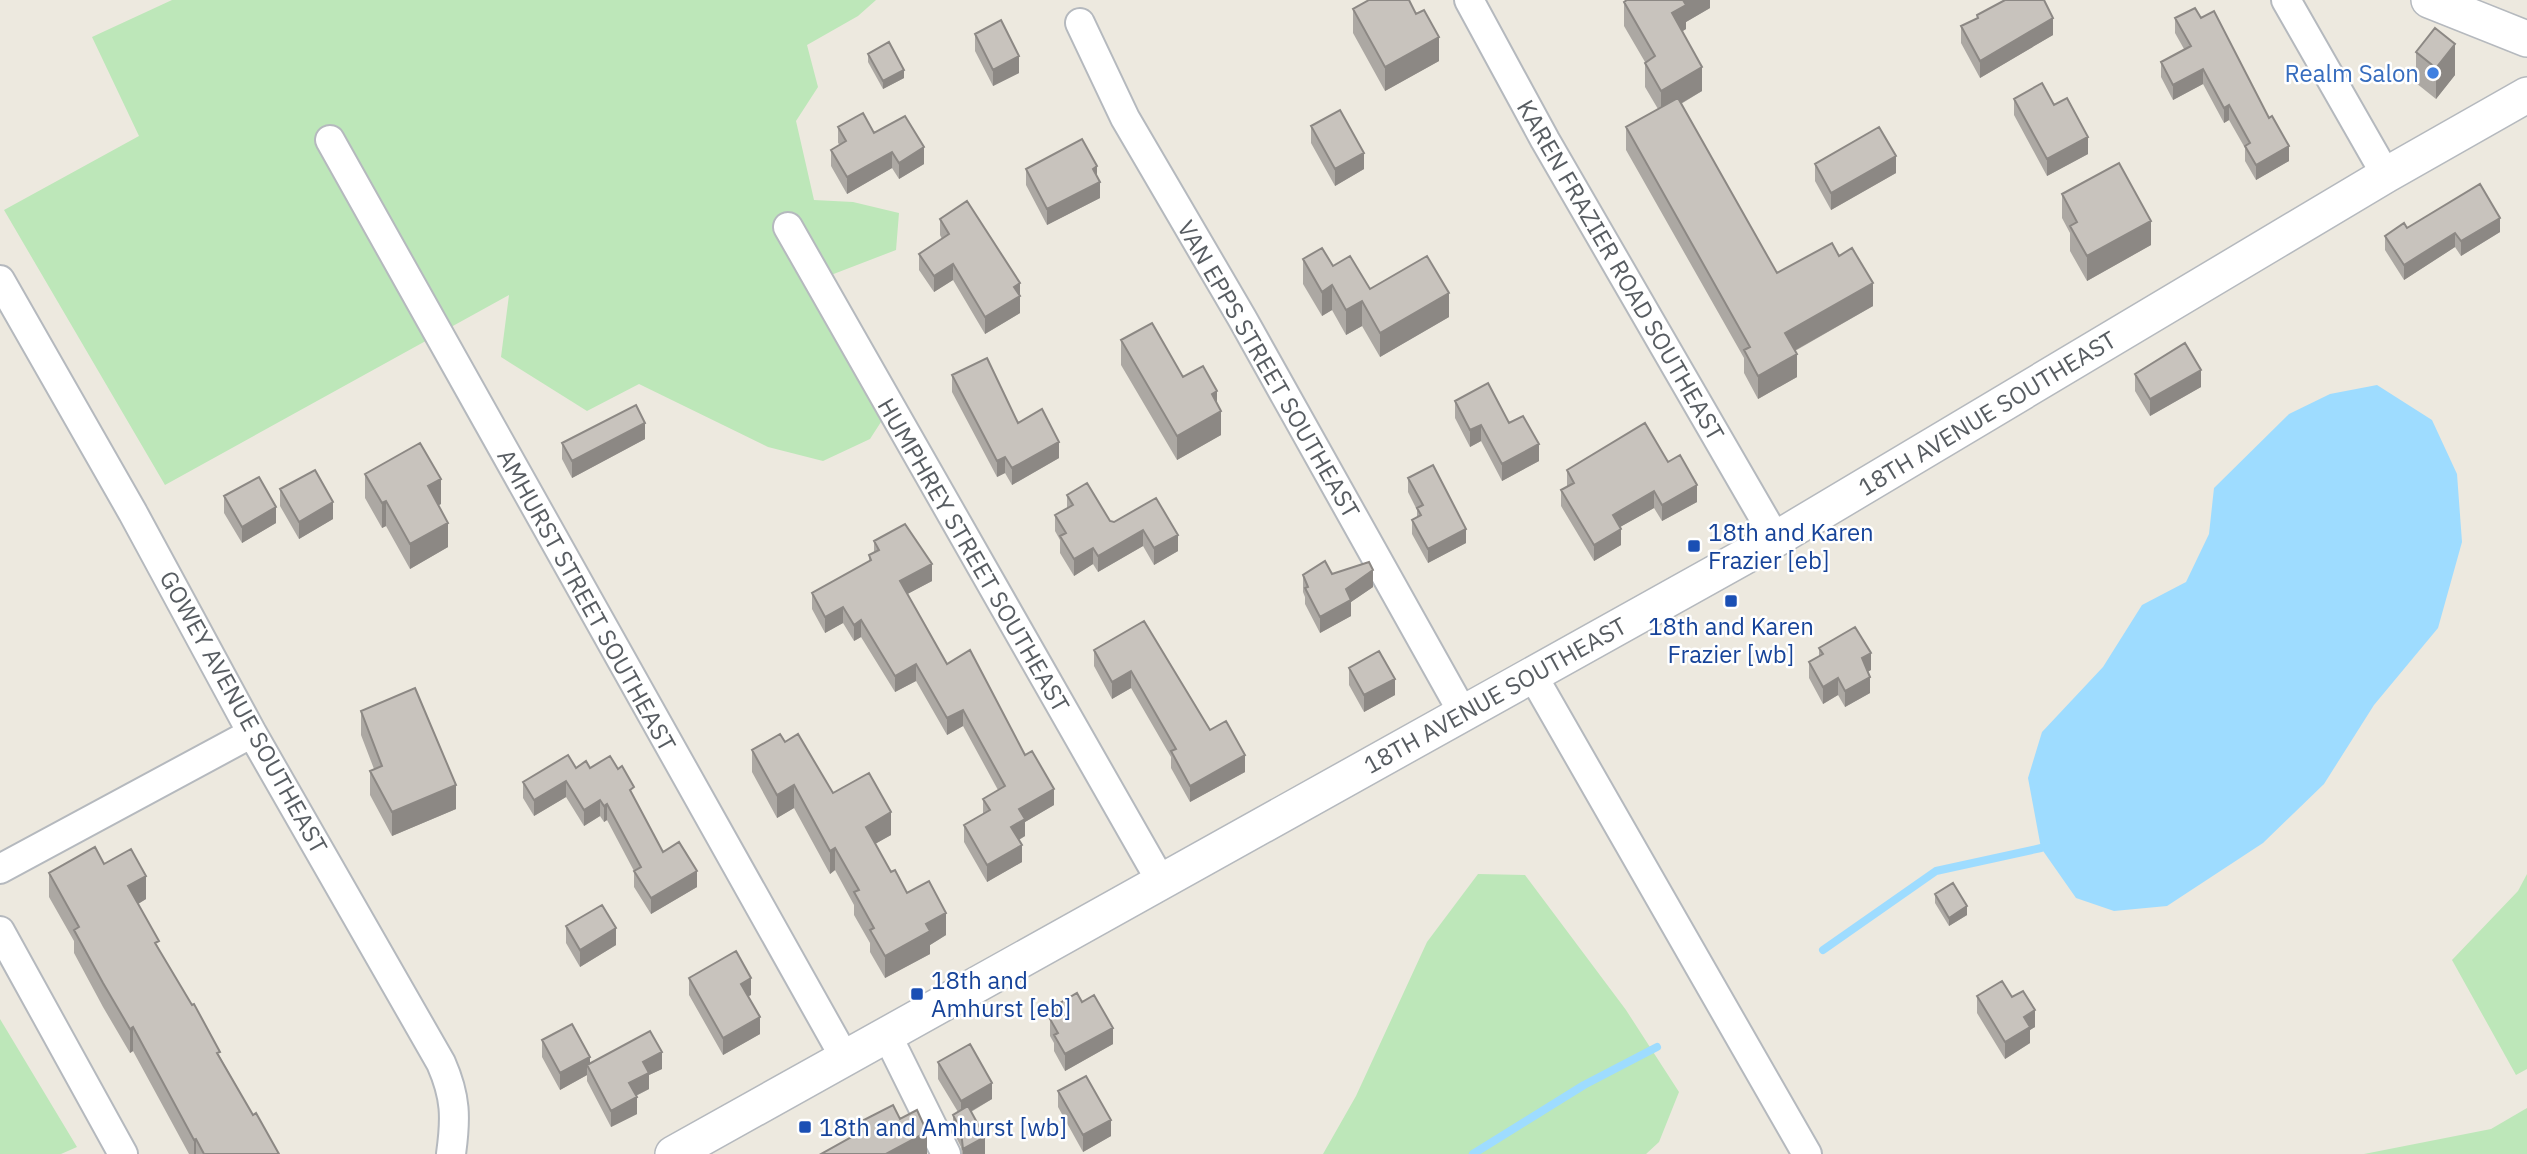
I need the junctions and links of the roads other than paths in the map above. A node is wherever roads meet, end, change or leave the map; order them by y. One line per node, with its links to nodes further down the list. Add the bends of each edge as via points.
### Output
1 (1469, 0): 11 (street, KAREN FRAZIER ROAD SOUTHEAST)
2 (2286, 0): 8 (street)
3 (2429, 0): 5 (street)
4 (1080, 23): 13 (street, VAN EPPS STREET SOUTHEAST, via 1125,118)
5 (2527, 39)
6 (2527, 95): 8 (street, 18TH AVENUE SOUTHEAST)
7 (330, 140): 19 (street, AMHURST STREET SOUTHEAST)
8 (2386, 175): 11 (street, 18TH AVENUE SOUTHEAST)
9 (788, 227): 16 (street, HUMPHREY STREET SOUTHEAST)
10 (0, 280): 14 (street, GOWEY AVENUE SOUTHEAST)
11 (1776, 539): 12 (street, 18TH AVENUE SOUTHEAST)
12 (1533, 676): 13 (street, 18TH AVENUE SOUTHEAST); 24 (street)
13 (1463, 713): 16 (street, 18TH AVENUE SOUTHEAST)
14 (252, 733): 15 (street); 22 (street, GOWEY AVENUE SOUTHEAST, via 442,1063 453,1092)
15 (0, 869)
16 (1162, 883): 18 (street, 18TH AVENUE SOUTHEAST)
17 (0, 931): 21 (street)
18 (888, 1037): 19 (street, 18TH AVENUE SOUTHEAST); 23 (street)
19 (846, 1060): 20 (street, 18TH AVENUE SOUTHEAST)
20 (690, 1150)
21 (123, 1154)
22 (451, 1154)
23 (946, 1154)
24 (1807, 1154)

